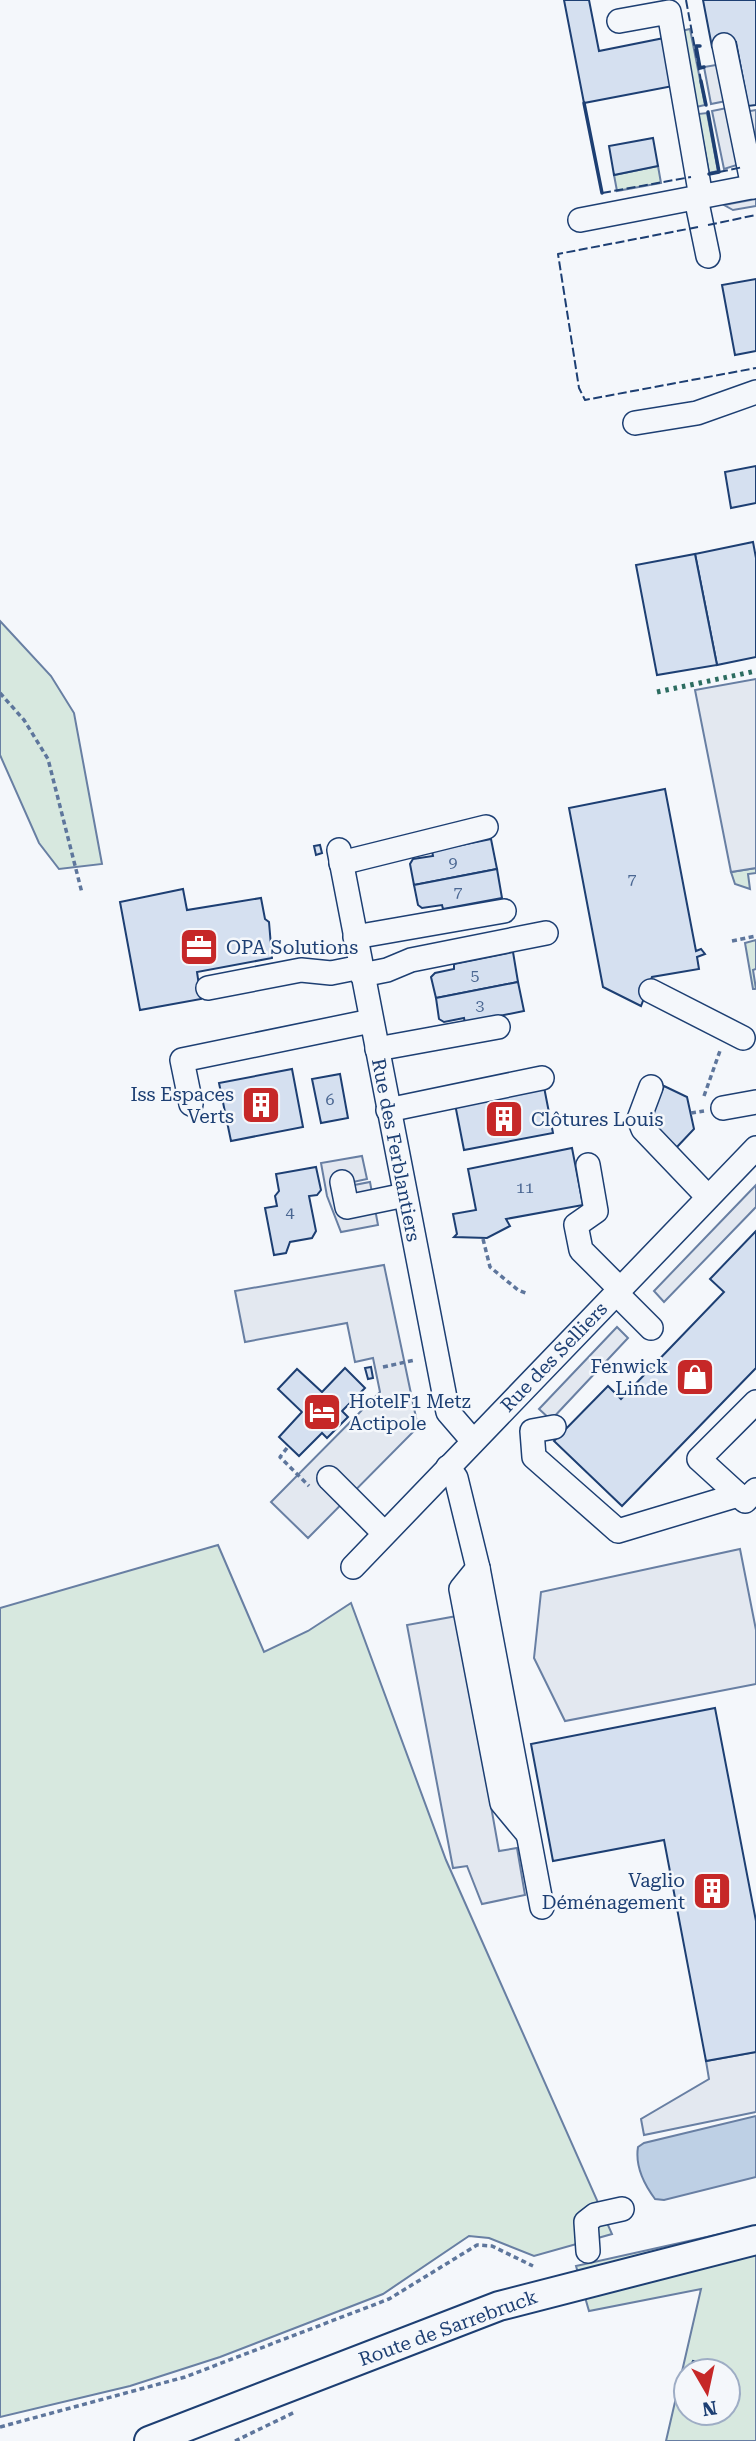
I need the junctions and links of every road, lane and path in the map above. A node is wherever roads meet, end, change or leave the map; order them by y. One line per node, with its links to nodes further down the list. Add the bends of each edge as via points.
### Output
1 (619, 21): 4 (street, via 668,12)
2 (724, 45): 3 (street)
3 (755, 187): 4 (street)
4 (698, 197): 5 (street); 6 (street)
5 (580, 220)
6 (708, 256)
7 (756, 392): 8 (street, via 697,412)
8 (635, 423)
9 (0, 693): 11 (path, via 24,720 48,759)
10 (486, 827): 15 (street, Rue des Ferblantiers, via 340,857)
11 (82, 893)
12 (504, 911): 15 (street)
13 (546, 933): 17 (street, via 411,960 387,970)
14 (756, 936): 16 (path)
15 (355, 937): 17 (street, Rue des Ferblantiers)
16 (732, 940)
17 (362, 971): 18 (street, via 301,970); 20 (street, Rue des Ferblantiers)
18 (208, 988)
19 (651, 992): 22 (street)
20 (371, 1021): 23 (street, Rue des Ferblantiers); 27 (street, via 182,1060)
21 (498, 1027): 23 (street)
22 (736, 1034): 30 (path)
23 (377, 1049): 29 (street, Rue des Ferblantiers)
24 (542, 1078): 29 (street)
25 (651, 1087): 35 (street, via 639,1119 643,1129)
26 (756, 1102): 28 (street)
27 (191, 1104)
28 (723, 1108)
29 (388, 1110): 34 (street, Rue des Ferblantiers)
30 (698, 1112)
31 (756, 1148): 35 (street, Rue des Selliers)
32 (588, 1165): 37 (street, via 596,1210 576,1224 581,1250)
33 (342, 1182): 34 (street, via 347,1207)
34 (405, 1195): 40 (street, Rue des Ferblantiers)
35 (708, 1197): 37 (street, Rue des Selliers)
36 (483, 1239): 38 (path, via 490,1267)
37 (618, 1291): 39 (street); 44 (street, Rue des Selliers)
38 (528, 1294)
39 (651, 1328)
40 (436, 1356): 41 (path); 44 (street, Rue des Ferblantiers, via 448,1412)
41 (383, 1367)
42 (756, 1402): 48 (street, via 699,1459)
43 (554, 1427): 48 (street, via 532,1431 534,1457 618,1531)
44 (473, 1441): 46 (street, Rue des Selliers)
45 (287, 1448): 47 (path, via 280,1457)
46 (447, 1467): 49 (street, Rue des Selliers); 51 (street, via 456,1478 478,1568 461,1590 502,1803 529,1835)
47 (322, 1485): 49 (street)
48 (747, 1493)
49 (384, 1533): 50 (street, Rue des Selliers)
50 (353, 1567)
51 (542, 1908)
52 (622, 2208): 54 (street, via 586,2222)
53 (756, 2240): 57 (main road, Route de Sarrebruck, via 499,2306)
54 (588, 2251)
55 (533, 2266): 56 (path, via 492,2246 477,2245 389,2299 364,2309 185,2377)
56 (0, 2427)
57 (149, 2441)

